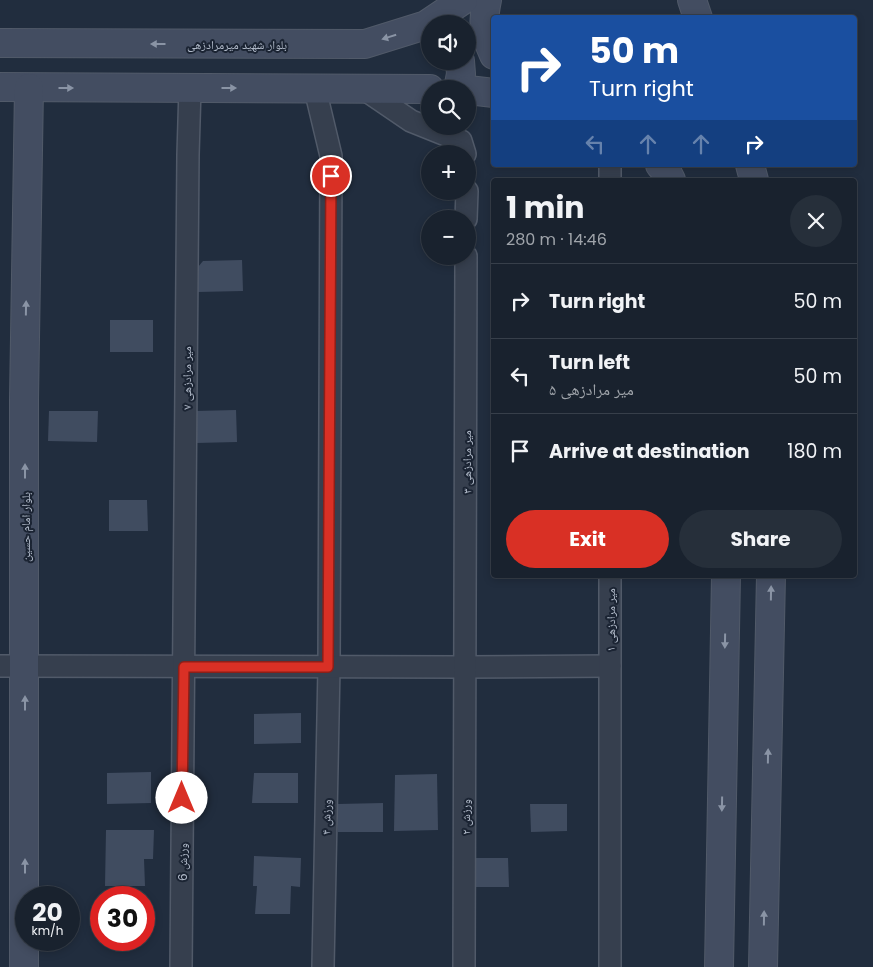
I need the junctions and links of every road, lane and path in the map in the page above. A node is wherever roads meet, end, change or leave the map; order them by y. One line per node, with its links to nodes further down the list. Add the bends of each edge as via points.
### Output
1 (463, 0): 4 (main road, بلوار شهید میرمرادزهی)
2 (487, 0): 8 (main road, via 484,18 486,40)
3 (692, 0): 5 (main road)
4 (443, 15)
5 (697, 15)
6 (421, 28): 7 (main road, بلوار شهید میرمرادزهی, one-way to 7, via 365,44)
7 (0, 43)
8 (491, 49)
9 (0, 87): 10 (main road)
10 (29, 88): 11 (main road, one-way to 11); 24 (main road, بلوار امام حسین, one-way to 10, via 24,400)
11 (190, 88): 12 (main road, one-way to 12); 26 (street, میر مرادزهی ۷)
12 (314, 89): 13 (main road); 27 (street, ورزش ۴, via 331,156)
13 (364, 89): 14 (main road); 17 (street, via 411,121 462,141)
14 (421, 89)
15 (476, 91): 16 (main road)
16 (491, 93)
17 (463, 145)
18 (662, 167): 19 (main road)
19 (670, 178)
20 (466, 265): 28 (street, میر مرادزهی ۳)
21 (610, 578): 25 (street, میر مرادزهی ۱)
22 (726, 578): 34 (main road, one-way to 34)
23 (771, 578): 35 (main road, one-way to 23)
24 (12, 666): 26 (street); 29 (main road, بلوار امام حسین, one-way to 24)
25 (610, 666): 28 (street); 33 (street, میر مرادزهی ۱)
26 (184, 667): 27 (street); 30 (street, ورزش 6)
27 (328, 667): 28 (street); 31 (street, ورزش ۴)
28 (465, 667): 32 (street, ورزش ۲)
29 (24, 967)
30 (181, 967)
31 (323, 967)
32 (464, 967)
33 (610, 967)
34 (719, 967)
35 (763, 967)

